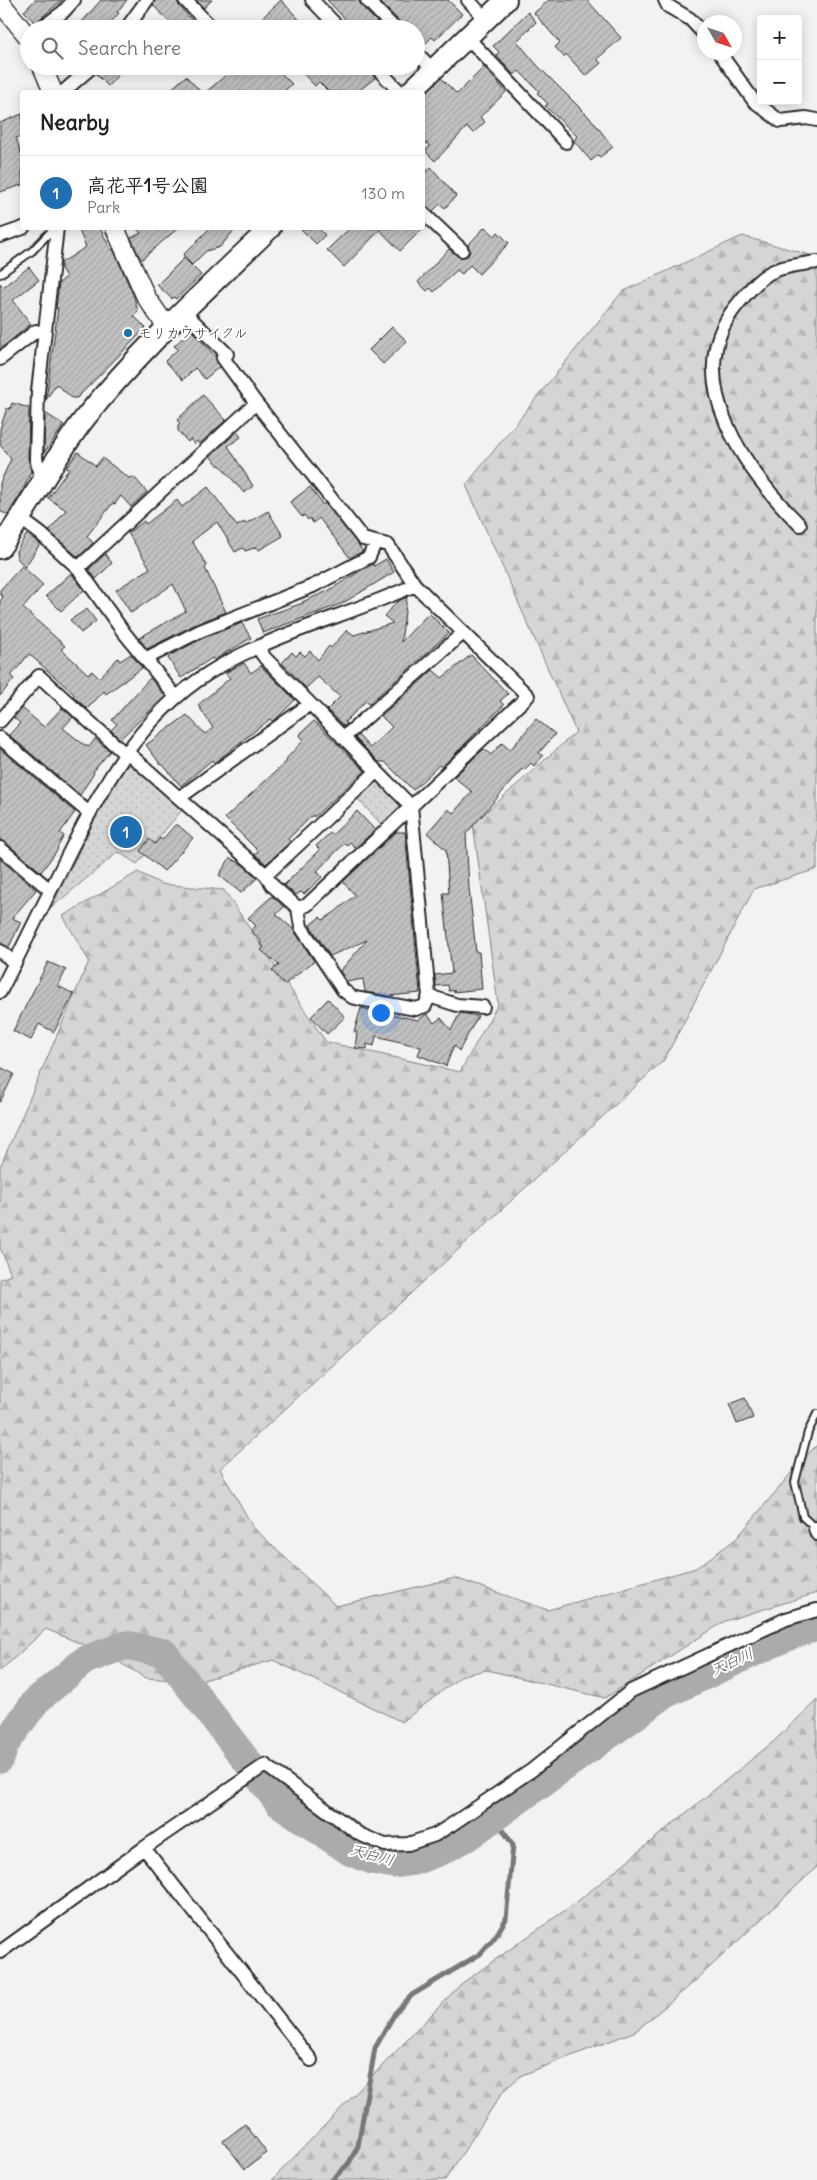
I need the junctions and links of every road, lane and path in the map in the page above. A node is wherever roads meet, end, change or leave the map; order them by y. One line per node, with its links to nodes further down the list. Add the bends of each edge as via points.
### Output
1 (74, 0): 11 (street)
2 (147, 0): 12 (street)
3 (185, 0): 13 (street)
4 (312, 0): 14 (street)
5 (367, 0): 15 (street)
6 (468, 0): 10 (street)
7 (506, 0): 10 (main road)
8 (665, 0): 17 (street, via 668,6)
9 (0, 2): 16 (main road)
10 (486, 19): 18 (main road)
11 (52, 20)
12 (133, 20)
13 (204, 20)
14 (331, 20)
15 (386, 20)
16 (20, 26)
17 (697, 26)
18 (467, 38): 21 (main road); 30 (street)
19 (725, 60): 29 (street, via 754,102 780,121)
20 (425, 62): 21 (street)
21 (433, 70): 28 (main road)
22 (46, 75): 25 (main road)
23 (83, 75): 26 (street)
24 (384, 75): 27 (street)
25 (52, 90)
26 (65, 90)
27 (398, 90)
28 (412, 90)
29 (817, 120)
30 (566, 142)
31 (425, 215): 38 (street)
32 (20, 229): 37 (street)
33 (53, 230): 40 (lane, via 32,251)
34 (55, 230): 46 (street, via 38,391 36,458)
35 (116, 230): 42 (main road, via 146,298)
36 (268, 230): 41 (main road)
37 (0, 236)
38 (462, 250)
39 (817, 262): 48 (street, via 779,268 758,279 726,319 715,363 718,400 730,434 746,462)
40 (0, 274)
41 (184, 312): 42 (main road); 45 (street, via 227,354 223,358)
42 (167, 327): 46 (main road, via 118,378 84,420)
43 (36, 331): 44 (street)
44 (0, 359)
45 (256, 403): 49 (street, via 363,539); 51 (street)
46 (42, 483): 47 (main road)
47 (21, 519): 50 (main road); 51 (street)
48 (800, 525)
49 (375, 543): 52 (street, via 388,546); 55 (street, via 369,557 313,586 200,630)
50 (0, 548)
51 (78, 568): 55 (street)
52 (414, 585): 53 (street); 54 (street)
53 (462, 633): 60 (street); 64 (street, via 528,696)
54 (258, 648): 56 (street, via 222,665); 57 (street)
55 (145, 659): 56 (street)
56 (176, 697): 61 (street)
57 (310, 704): 60 (street); 63 (street)
58 (0, 721): 61 (street, via 38,676)
59 (0, 738): 65 (street)
60 (343, 738): 62 (street)
61 (125, 752): 63 (street); 65 (street)
62 (377, 772): 64 (street); 67 (street)
63 (179, 798): 67 (street)
64 (411, 806): 69 (street, via 307,904); 73 (street)
65 (89, 813): 68 (street)
66 (0, 848): 68 (street)
67 (266, 875): 69 (street, via 273,886)
68 (50, 890): 71 (street)
69 (298, 908): 73 (street, via 301,927 343,990 352,997 416,1009 425,1006)
70 (0, 951): 71 (street)
71 (15, 963): 72 (street)
72 (0, 992)
73 (429, 996): 74 (street, via 457,1005)
74 (483, 1007)
75 (817, 1414): 76 (lane, via 808,1432 795,1482 803,1517)
76 (816, 1531)
77 (817, 1610): 78 (street, via 786,1619 631,1691 516,1781 435,1835 408,1844 385,1845 359,1834 266,1765)
78 (144, 1848): 79 (street); 80 (street)
79 (0, 1952)
80 (311, 2060)

